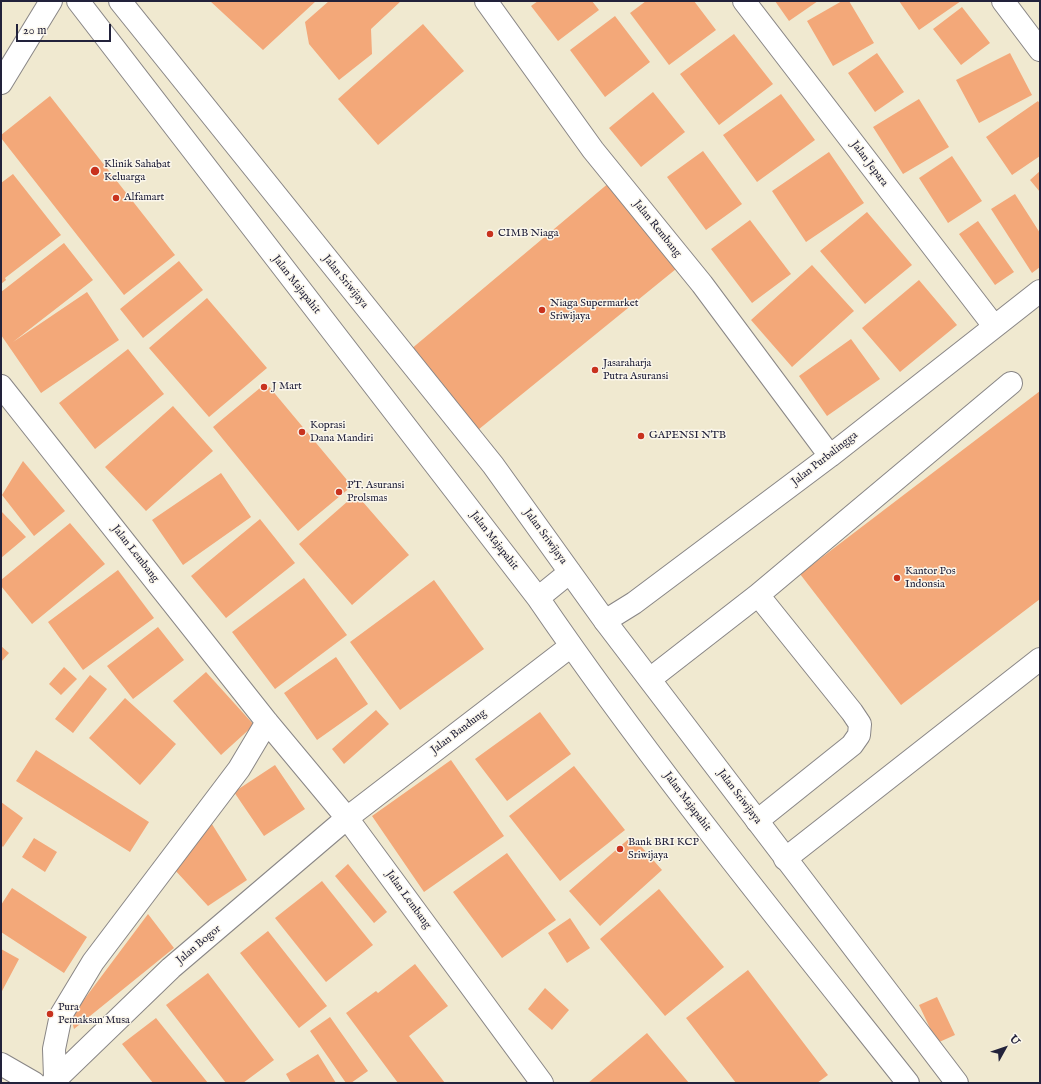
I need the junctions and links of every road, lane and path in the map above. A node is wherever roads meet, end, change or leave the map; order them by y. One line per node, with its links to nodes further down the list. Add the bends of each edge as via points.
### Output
1 (51, 1): 8 (street)
2 (78, 1): 16 (street, Jalan Majapahit)
3 (120, 1): 14 (street, Jalan Sriwijaya, via 492,465)
4 (486, 1): 13 (street, Jalan Rembang, via 593,150 702,284)
5 (744, 1): 10 (street, Jalan Jepara)
6 (1003, 1): 7 (street)
7 (1040, 50)
8 (1, 83)
9 (1040, 291): 10 (street, Jalan Purbalingga)
10 (994, 326): 13 (street, Jalan Purbalingga)
11 (1010, 383): 15 (street)
12 (1, 386): 21 (street, Jalan Lembang)
13 (830, 456): 17 (street, Jalan Purbalingga, via 634,603)
14 (570, 572): 16 (street); 17 (street, Jalan Sriwijaya)
15 (758, 595): 20 (street); 23 (street, via 860,724 852,746)
16 (538, 598): 18 (street, Jalan Majapahit)
17 (605, 621): 20 (street, Jalan Sriwijaya)
18 (571, 646): 22 (street, Jalan Bandung); 29 (street, Jalan Majapahit, via 726,854)
19 (1040, 659): 24 (street)
20 (650, 678): 23 (street, Jalan Sriwijaya)
21 (267, 722): 22 (street, Jalan Lembang); 26 (street, via 239,769 92,962 61,1015 54,1049)
22 (347, 818): 26 (street, Jalan Bogor, via 172,968); 28 (street, Jalan Lembang)
23 (757, 821): 24 (street, Jalan Sriwijaya)
24 (785, 859): 30 (street, Jalan Sriwijaya)
25 (1, 1064): 27 (street)
26 (54, 1080)
27 (34, 1083)
28 (542, 1083)
29 (908, 1083)
30 (957, 1083)

